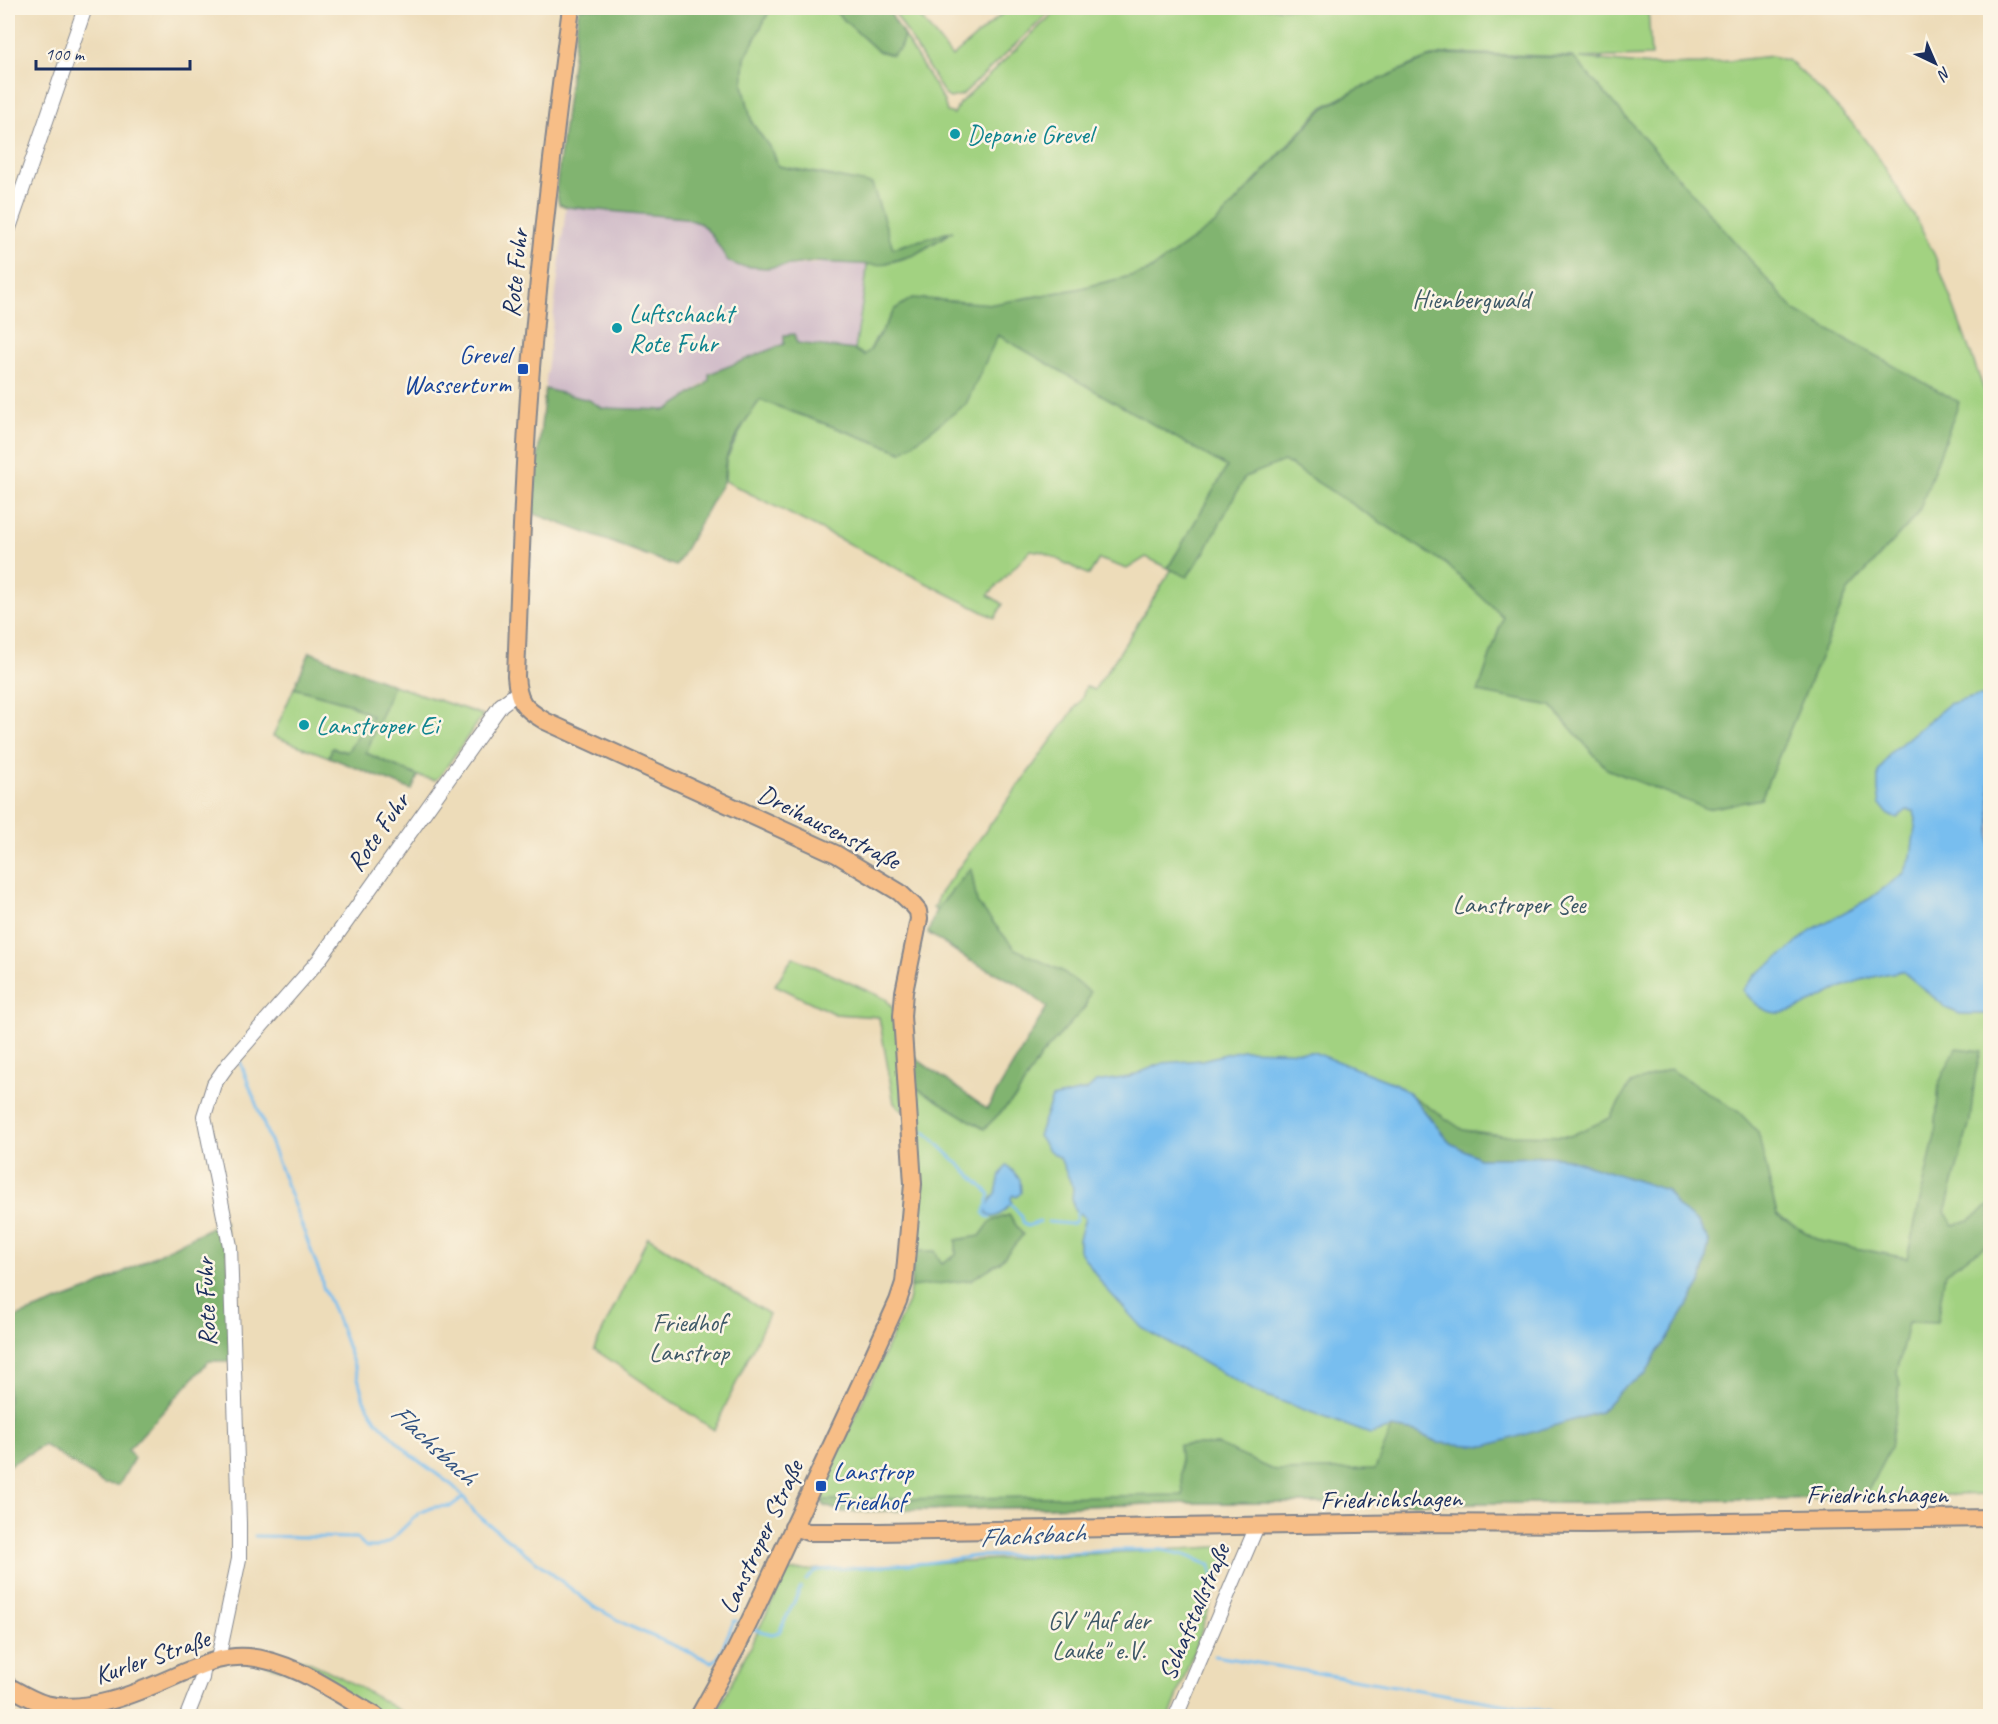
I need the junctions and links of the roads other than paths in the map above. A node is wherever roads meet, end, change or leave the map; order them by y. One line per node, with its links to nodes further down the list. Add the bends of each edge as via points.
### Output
1 (85, 8): 3 (street)
2 (571, 8): 4 (main road, Rote Fuhr, via 532,359)
3 (8, 231)
4 (517, 693): 5 (main road, Dreihausenstraße, via 525,707 540,718 836,854 899,892 918,911 902,1016 913,1184 906,1271 898,1301); 9 (street, Rote Fuhr, via 501,705 319,960 214,1084 204,1116 230,1246 239,1559)
5 (864, 1376): 8 (main road, Lanstroper Straße)
6 (1990, 1518): 7 (main road, Friedrichshagen)
7 (1257, 1526): 8 (main road, Friedrichshagen, via 878,1532 808,1532); 15 (street, Schafstallstraße)
8 (793, 1527): 14 (main road, Lanstroper Straße, via 736,1649)
9 (211, 1661): 11 (main road, Kurler Straße, via 158,1684 101,1703); 12 (street, Rote Fuhr); 13 (main road, Kurler Straße, via 246,1657 275,1663)
10 (8, 1686): 11 (main road, Kurler Straße)
11 (61, 1711)
12 (187, 1716)
13 (376, 1716)
14 (699, 1716)
15 (1176, 1716)

